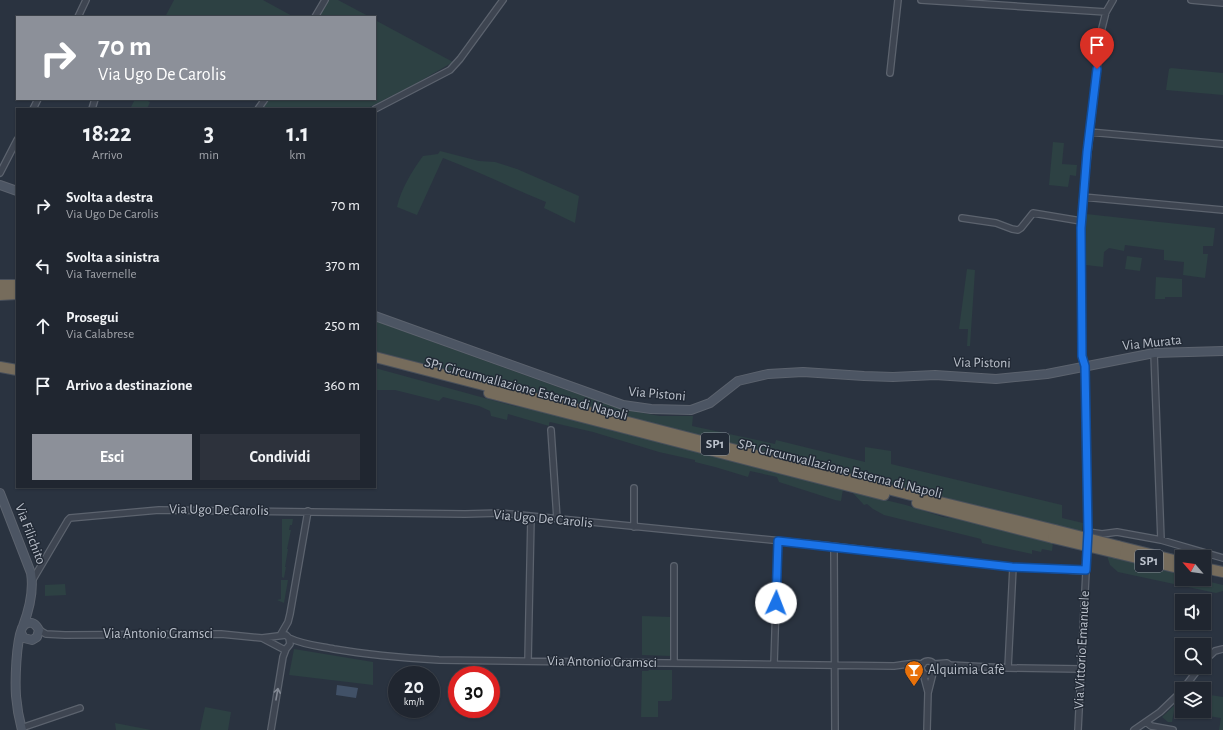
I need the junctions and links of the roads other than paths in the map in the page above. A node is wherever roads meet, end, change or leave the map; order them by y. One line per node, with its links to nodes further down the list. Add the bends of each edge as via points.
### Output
1 (86, 0): 10 (street)
2 (324, 0): 11 (street)
3 (503, 0): 13 (street, via 450,70)
4 (898, 0): 12 (street)
5 (921, 0): 9 (street)
6 (1113, 0): 9 (street, Via Vittorio Emanuele)
7 (1191, 0): 8 (street)
8 (1223, 3)
9 (1106, 12): 14 (street, Via Vittorio Emanuele, via 1101,32)
10 (78, 16)
11 (315, 16)
12 (890, 72)
13 (376, 108)
14 (1089, 132): 16 (street); 20 (street, Via Vittorio Emanuele)
15 (16, 143): 17 (street)
16 (1223, 144)
17 (0, 173)
18 (0, 185): 19 (street)
19 (16, 191)
20 (1083, 197): 21 (street); 23 (street, Via Vittorio Emanuele)
21 (1223, 210)
22 (962, 218): 23 (street, via 996,223 1015,230 1021,228 1033,213)
23 (1081, 221): 33 (street, Via Vittorio Emanuele, via 1082,356)
24 (0, 285): 25 (highway)
25 (16, 285)
26 (16, 294): 27 (highway)
27 (0, 295)
28 (376, 316): 33 (street, Via Pistoni, via 623,405 651,409 691,410 710,403 738,381 768,374 803,372 996,379 1047,374)
29 (1223, 351): 30 (street, Via Murata)
30 (1154, 353): 33 (street, Via Murata); 47 (street)
31 (376, 357): 46 (highway, SP1 Circumvallazione Esterna di Napoli / SP1)
32 (376, 364): 46 (highway, SP1 Circumvallazione Esterna di Napoli / SP1, via 654,437)
33 (1085, 366): 45 (street, Via Vittorio Emanuele)
34 (0, 367): 35 (highway)
35 (16, 370)
36 (0, 373): 37 (highway)
37 (16, 373)
38 (551, 430): 43 (street)
39 (634, 488): 44 (street)
40 (0, 493): 61 (street, Via Filichito)
41 (308, 511): 42 (street, Via Ugo De Carolis, via 501,513); 61 (street, Via Ugo De Carolis, via 159,510 70,518); 63 (street)
42 (531, 517): 43 (street, Via Ugo De Carolis); 76 (street)
43 (557, 519): 44 (street, Via Ugo De Carolis)
44 (634, 527): 48 (street, Via Ugo De Carolis)
45 (1088, 532): 47 (street, via 1117,532); 57 (street, Via Vittorio Emanuele)
46 (1054, 534): 49 (highway, SP1 Circumvallazione Esterna di Napoli / SP1, bridge)
47 (1161, 540): 51 (street)
48 (778, 541): 54 (street, Via Ugo De Carolis); 78 (street)
49 (1117, 549): 52 (highway, SP1 Circumvallazione Esterna di Napoli / SP1); 55 (highway, SP1 Circumvallazione Esterna di Napoli / SP1)
50 (834, 551): 80 (street)
51 (1223, 558)
52 (1175, 561)
53 (674, 566): 77 (street)
54 (1012, 567): 57 (street, Via Ugo De Carolis); 82 (street)
55 (1175, 567)
56 (1211, 569): 58 (highway)
57 (1086, 570): 84 (street, Via Vittorio Emanuele)
58 (1223, 572)
59 (1211, 577): 60 (highway)
60 (1223, 580)
61 (32, 581): 62 (street, Via Filichito)
62 (29, 608): 64 (street, Via Filichito); 65 (street, Via Filichito)
63 (287, 625): 67 (street); 68 (street)
64 (36, 627): 65 (street, via 28,623); 66 (street, Via Antonio Gramsci, via 46,634); 70 (street, via 38,634)
65 (22, 630): 70 (street, via 24,638); 74 (street, Via Filichito)
66 (54, 634): 69 (street, Via Antonio Gramsci, via 208,634); 70 (street, Via Antonio Gramsci)
67 (280, 635): 68 (street, Via Antonio Gramsci); 69 (street, Via Antonio Gramsci); 72 (street, via 276,640)
68 (289, 637): 71 (street, Via Antonio Gramsci); 72 (street, via 290,641)
69 (262, 638): 72 (street, Via Antonio Gramsci)
70 (32, 640): 74 (street, via 24,644)
71 (301, 643): 72 (street, Via Antonio Gramsci); 76 (street, Via Antonio Gramsci, via 401,658)
72 (283, 647): 91 (street, one-way to 72)
73 (1223, 649): 75 (street, via 1215,650)
74 (18, 653): 90 (street, Via Filichito, via 16,695)
75 (1211, 654)
76 (528, 661): 77 (street, Via Antonio Gramsci)
77 (674, 663): 78 (street, Via Antonio Gramsci)
78 (774, 664): 80 (street, Via Antonio Gramsci)
79 (923, 664): 81 (street, Via Antonio Gramsci); 83 (street, Via Antonio Gramsci, via 928,661); 85 (street)
80 (835, 665): 81 (street, Via Antonio Gramsci); 92 (street)
81 (905, 665): 85 (street, Via Antonio Gramsci)
82 (1008, 668): 83 (street, via 950,665 947,668); 84 (street)
83 (934, 669): 85 (street, Via Antonio Gramsci, via 927,675); 86 (street)
84 (1081, 669): 94 (street, Via Vittorio Emanuele)
85 (922, 672): 86 (street)
86 (928, 693): 93 (street)
87 (1175, 698): 89 (street)
88 (80, 708): 90 (street)
89 (1146, 722): 95 (street); 96 (street, via 1151,726)
90 (21, 729)
91 (271, 730)
92 (835, 730)
93 (927, 730)
94 (1078, 730)
95 (1134, 730)
96 (1173, 730)

